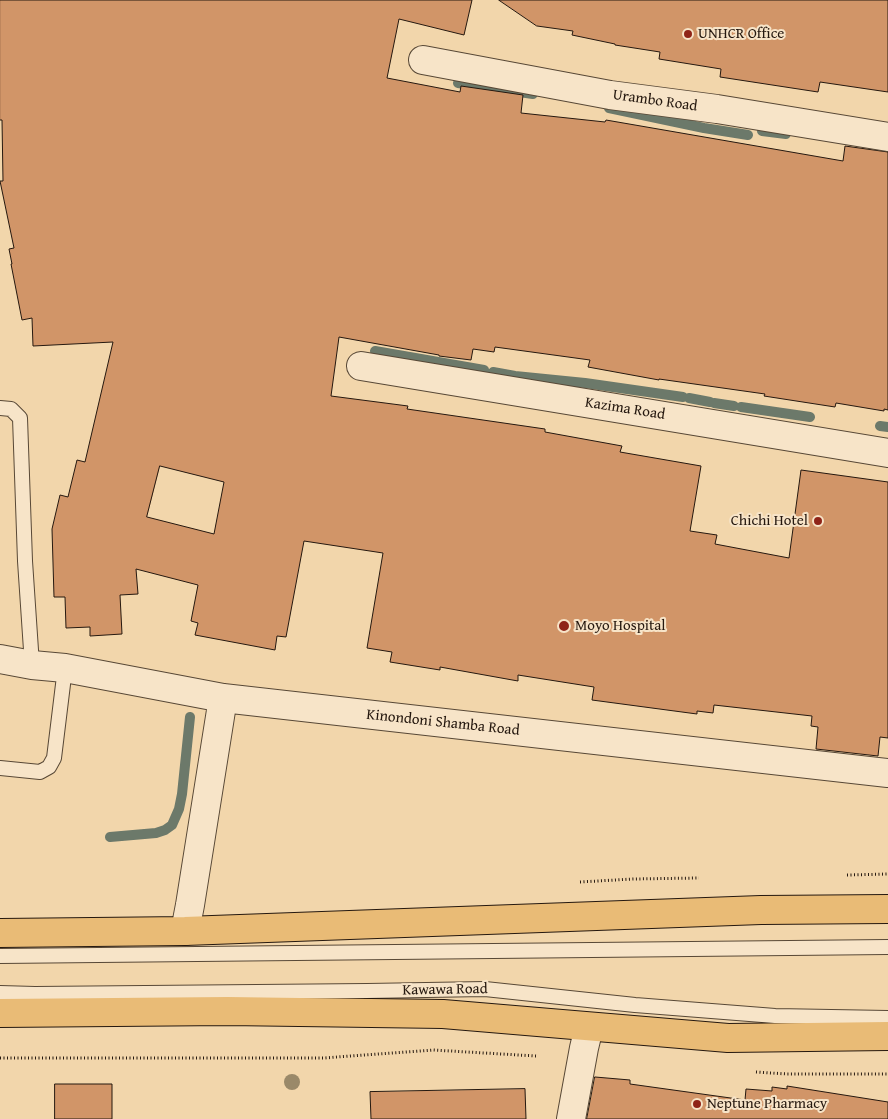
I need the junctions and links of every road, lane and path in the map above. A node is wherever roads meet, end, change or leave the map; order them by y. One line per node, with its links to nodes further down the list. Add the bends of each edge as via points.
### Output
1 (423, 60): 2 (street, Urambo Road, via 610,95)
2 (888, 137)
3 (361, 366): 5 (street, Kazima Road)
4 (0, 408): 7 (lane, via 11,409 20,418)
5 (888, 453)
6 (0, 659): 7 (street, Kinondoni Shamba Road)
7 (32, 665): 8 (street, Kinondoni Shamba Road)
8 (65, 668): 9 (street, Kinondoni Shamba Road); 10 (lane, via 54,758 49,768 40,772)
9 (223, 698): 11 (street, Kinondoni Shamba Road); 13 (street)
10 (0, 768)
11 (888, 773)
12 (888, 909): 13 (main road, via 761,910)
13 (185, 931): 14 (main road)
14 (0, 933)
15 (888, 946): 16 (lane)
16 (0, 956)
17 (0, 993): 19 (lane, Kawawa Road, via 485,989 775,1016)
18 (0, 1013): 20 (main road, Kawawa Road, via 228,1011 434,1014)
19 (888, 1018)
20 (589, 1027): 21 (main road, Kawawa Road, via 728,1038); 23 (street)
21 (888, 1036)
22 (0, 1058): 23 (path, via 324,1058 433,1050)
23 (582, 1059): 26 (street)
24 (749, 1071): 25 (path)
25 (888, 1074)
26 (571, 1119)

